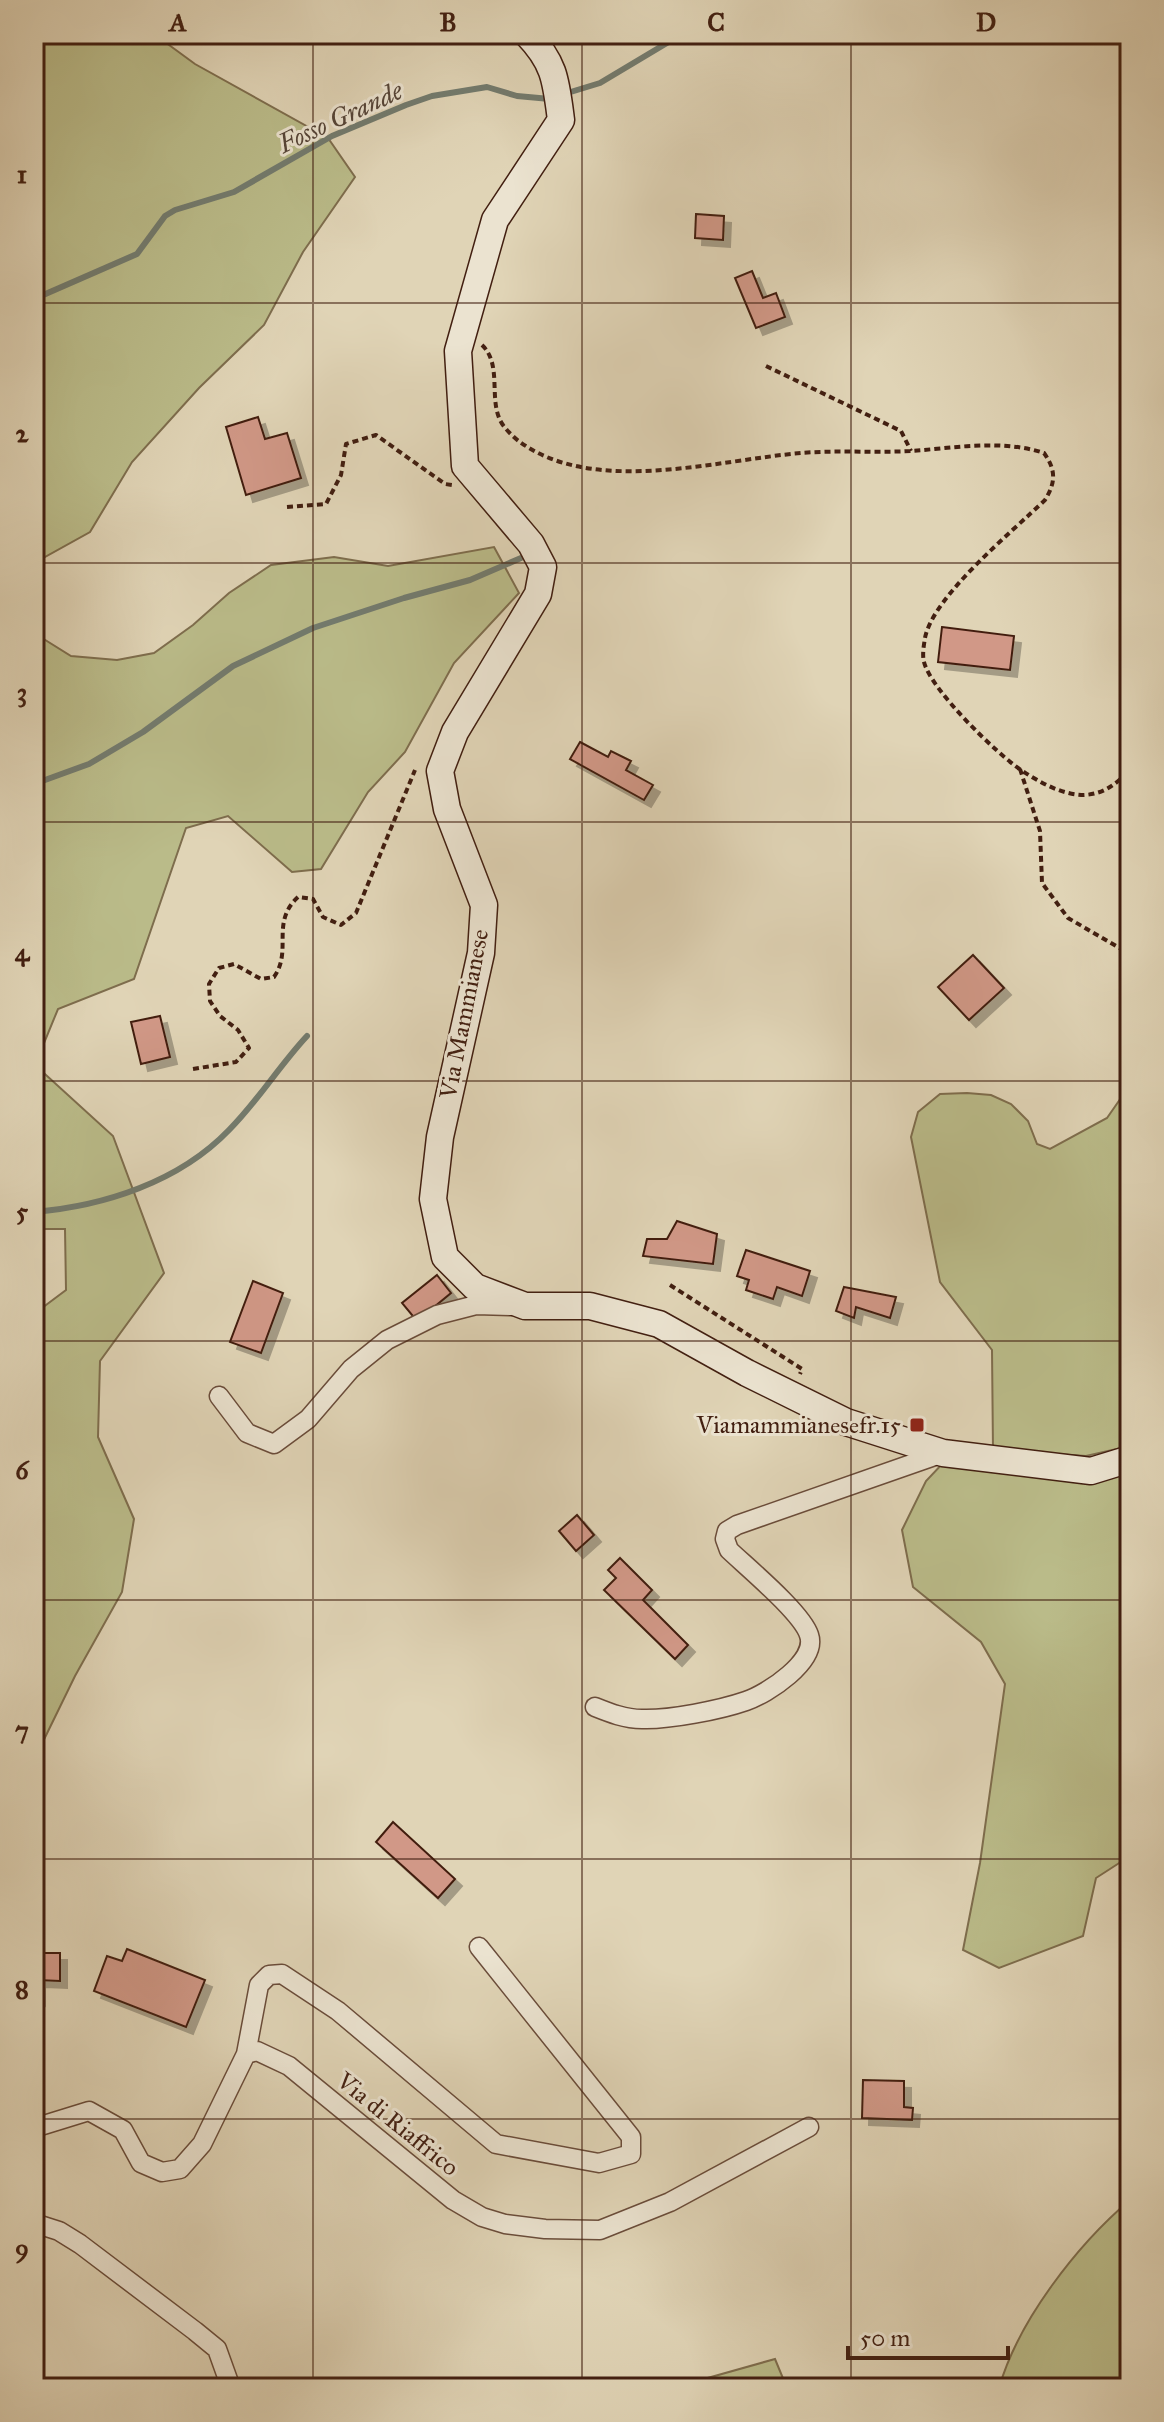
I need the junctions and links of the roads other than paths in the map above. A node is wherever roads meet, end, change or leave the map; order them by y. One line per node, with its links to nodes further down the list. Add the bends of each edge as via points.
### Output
1 (527, 34): 2 (main road, Via Mammianese, via 545,53 556,81 561,120 495,220 458,351 465,466 531,544 543,567 538,594 455,732 440,771 447,809 484,905 481,953 440,1137 433,1199 445,1257 475,1287)
2 (525, 1306): 3 (street, via 476,1305 437,1315 387,1340 351,1369 308,1419 274,1444 247,1433); 4 (main road, Via Mammianese, via 590,1306 659,1324 846,1422)
3 (219, 1396)
4 (943, 1453): 5 (main road, Via Mammianese, via 1091,1471); 6 (street, via 727,1531 729,1550 802,1621 810,1637 801,1665 781,1680 747,1701 660,1718 616,1715)
5 (1130, 1459)
6 (595, 1707)
7 (479, 1947): 8 (street, via 631,2137 631,2154 599,2163 496,2144 338,2011 282,1974 269,1975 259,1985)
8 (246, 2054): 9 (street, Via di Riaffrico, via 257,2051 289,2066 453,2200 505,2224 600,2230 670,2202); 10 (street, via 202,2144 180,2169 162,2172 141,2163 123,2130 89,2111)
9 (809, 2127)
10 (34, 2128)
11 (34, 2223): 12 (street, via 80,2244 217,2349)
12 (231, 2388)

